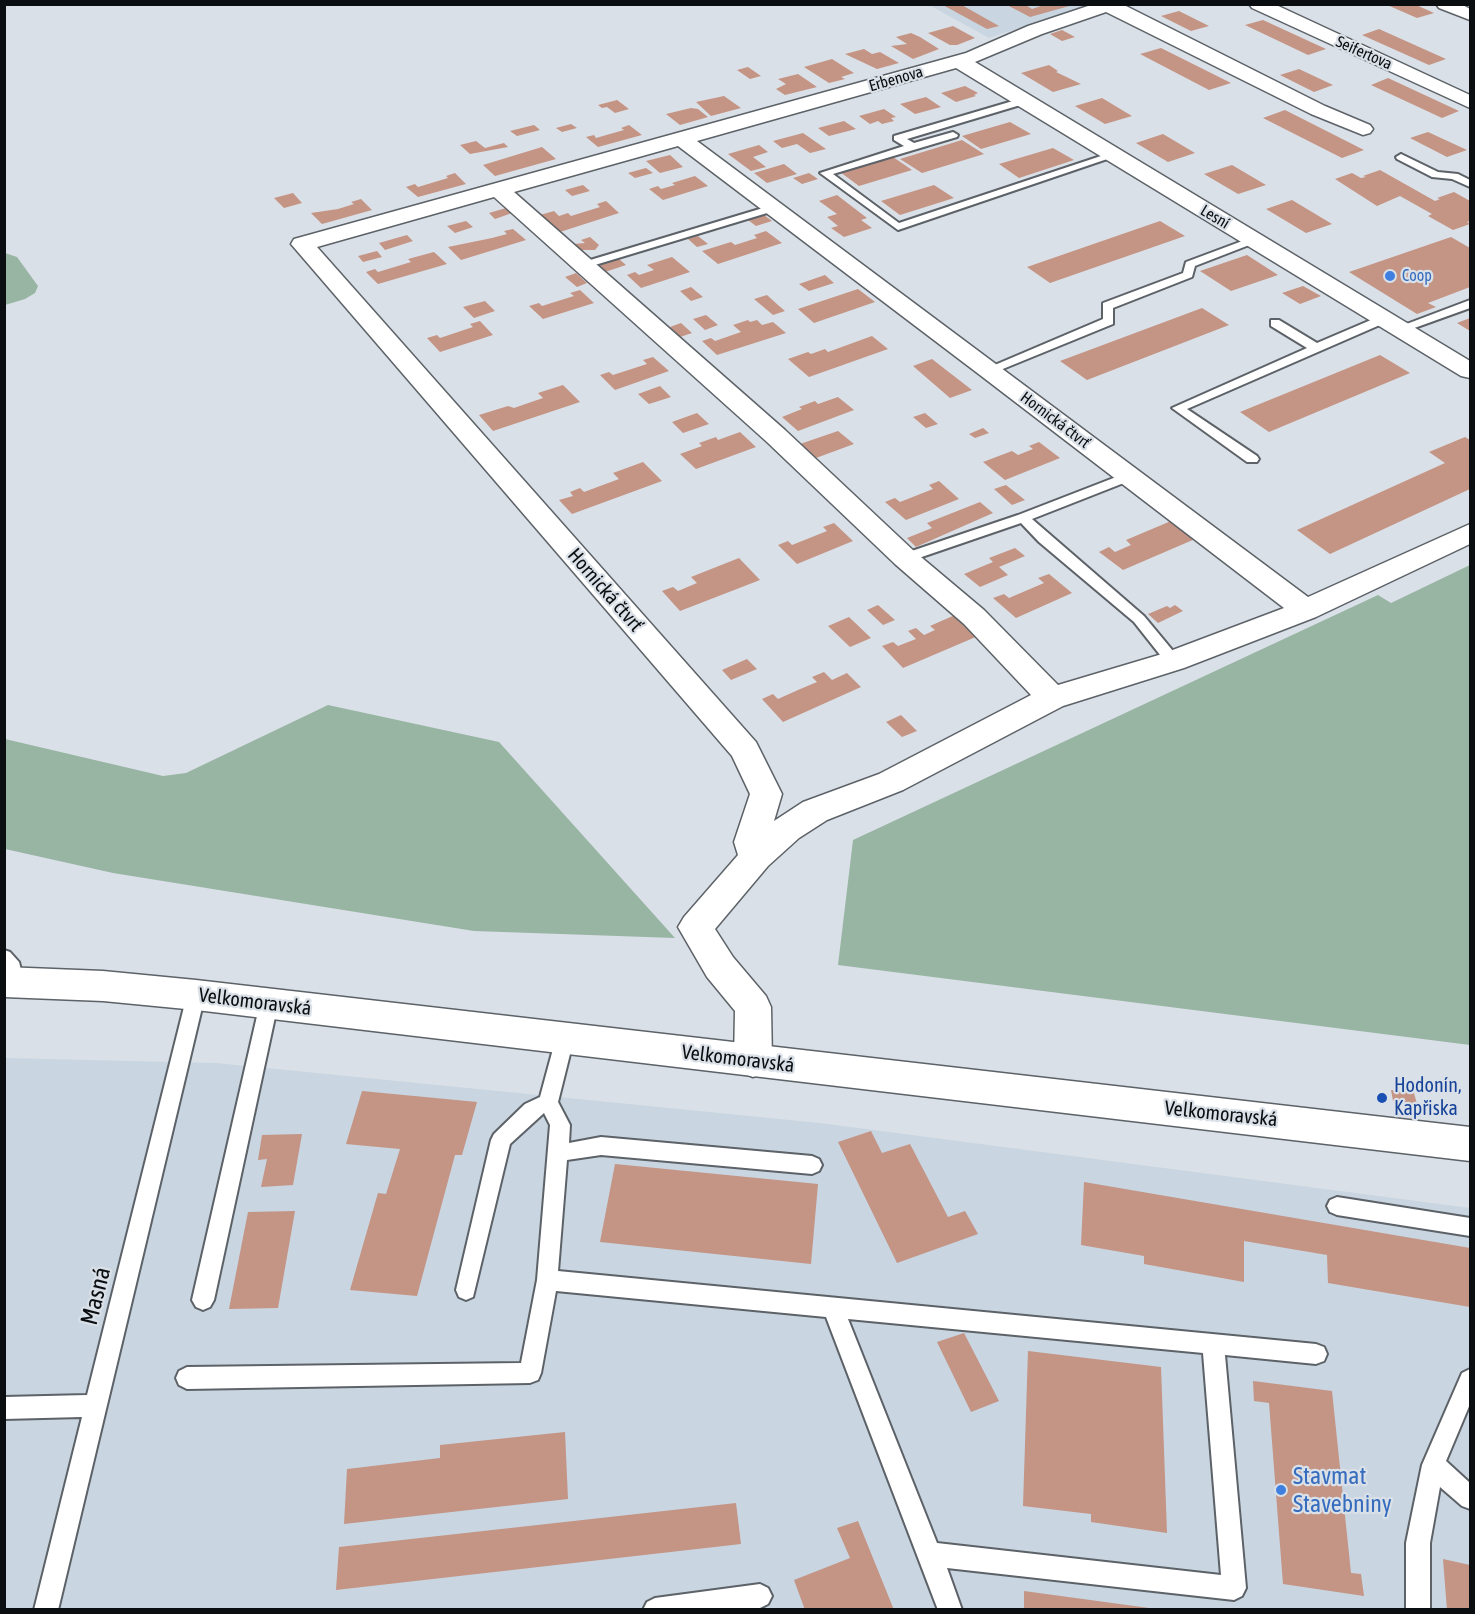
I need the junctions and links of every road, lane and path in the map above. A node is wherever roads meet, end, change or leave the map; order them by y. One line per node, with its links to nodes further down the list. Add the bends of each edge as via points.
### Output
1 (1258, 4): 7 (street, Seifertova)
2 (1445, 4): 4 (street)
3 (1110, 5): 5 (street, Erbenova); 10 (street, Erbenova)
4 (1470, 15)
5 (959, 61): 8 (street, Lesní); 12 (street, Erbenova)
6 (1459, 78): 7 (street)
7 (1437, 86): 9 (street, Seifertova)
8 (1023, 101): 13 (lane, via 898,138); 14 (street, Lesní)
9 (1470, 102)
10 (1363, 129)
11 (953, 135): 13 (lane)
12 (681, 139): 17 (street, Hornická čtvrť); 18 (street, Hornická čtvrť)
13 (913, 147): 14 (lane, via 825,174 898,227)
14 (1114, 155): 19 (street, Lesní)
15 (1401, 157): 16 (lane, via 1436,175 1454,176)
16 (1470, 184)
17 (499, 190): 20 (street); 35 (street, Hornická čtvrť, via 302,244 745,750)
18 (773, 208): 20 (lane); 25 (street, Hornická čtvrť)
19 (1252, 240): 23 (street, Lesní); 25 (lane, via 1190,264 1188,275 1107,306 1109,321)
20 (581, 266): 31 (street, via 776,436)
21 (1470, 304): 23 (lane)
22 (1275, 323): 24 (lane)
23 (1393, 323): 24 (lane); 26 (street, Lesní)
24 (1316, 348): 27 (lane, via 1178,408)
25 (989, 370): 28 (street, Hornická čtvrť)
26 (1470, 371)
27 (1252, 459)
28 (1129, 476): 29 (lane); 32 (street, Hornická čtvrť)
29 (1023, 518): 31 (lane); 33 (lane, via 1139,619)
30 (1470, 533): 32 (street)
31 (905, 558): 34 (street, via 974,617)
32 (1306, 610): 33 (street)
33 (1173, 661): 34 (street)
34 (1052, 698): 36 (street, via 891,782)
35 (766, 794): 36 (street); 37 (street, via 751,842)
36 (814, 811): 37 (street)
37 (756, 856): 42 (street, via 696,927 720,967 753,1007)
38 (8, 973): 39 (street, Velkomoravská)
39 (196, 995): 40 (street, Velkomoravská); 57 (lane, Masná)
40 (269, 1003): 41 (street, Velkomoravská); 51 (lane)
41 (565, 1038): 42 (street, Velkomoravská); 43 (lane)
42 (753, 1061): 44 (street, Velkomoravská)
43 (548, 1102): 45 (lane, via 560,1125); 50 (lane, via 532,1110 501,1140)
44 (1470, 1144)
45 (558, 1153): 46 (lane, via 601,1146); 49 (lane)
46 (812, 1165)
47 (1337, 1206): 48 (lane)
48 (1470, 1227)
49 (547, 1280): 52 (lane); 55 (lane, via 530,1373)
50 (466, 1290)
51 (203, 1300)
52 (833, 1307): 53 (lane); 61 (lane)
53 (1212, 1344): 54 (lane); 61 (lane, via 1234,1588)
54 (1316, 1354)
55 (187, 1378)
56 (1470, 1380): 59 (lane)
57 (94, 1406): 58 (lane); 63 (lane, Masná)
58 (4, 1408)
59 (1433, 1465): 60 (lane); 66 (lane, via 1418,1543)
60 (1470, 1498)
61 (930, 1554): 65 (lane)
62 (760, 1596): 64 (lane)
63 (46, 1610)
64 (655, 1610)
65 (950, 1610)
66 (1418, 1610)

